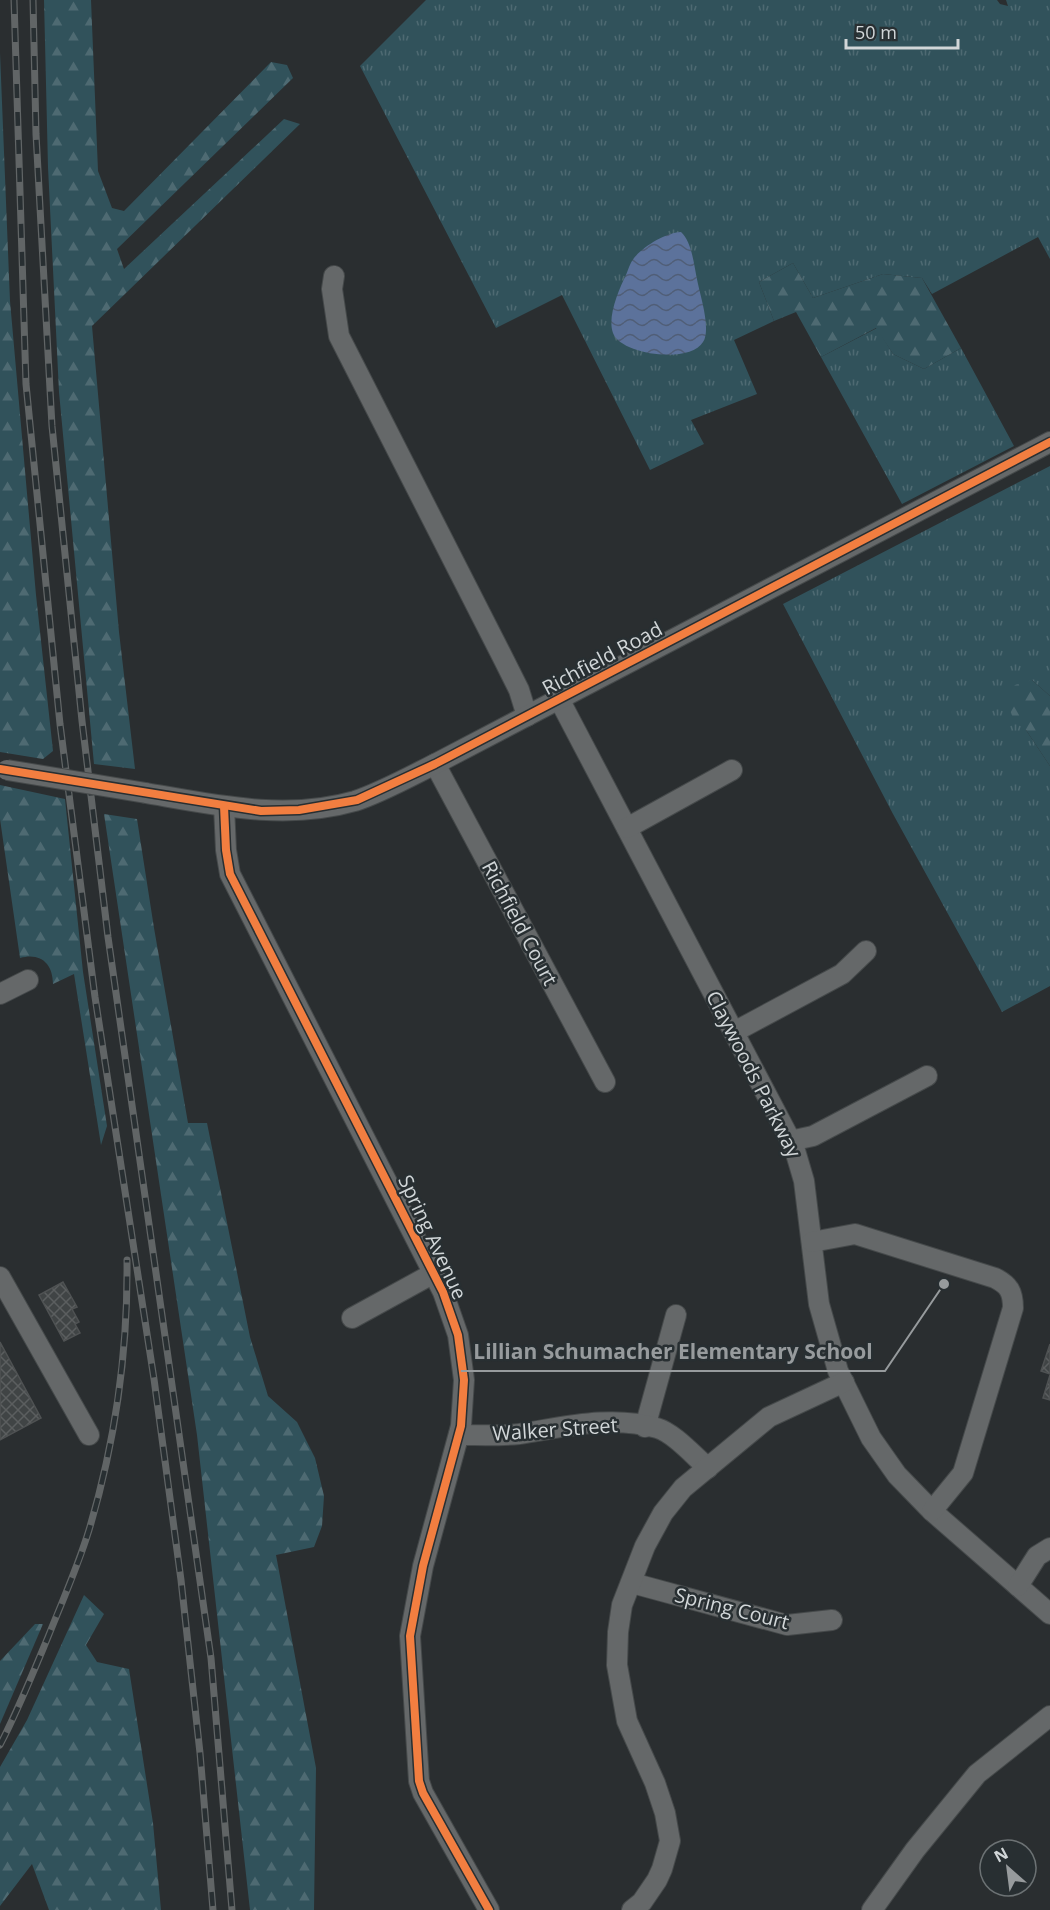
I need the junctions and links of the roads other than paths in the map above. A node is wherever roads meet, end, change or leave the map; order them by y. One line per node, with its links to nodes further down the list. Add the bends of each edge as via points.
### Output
1 (334, 276): 4 (street, via 332,289 339,336 519,690)
2 (1050, 442): 3 (street, Richfield Road)
3 (559, 699): 4 (street, Richfield Road); 9 (street, Claywoods Parkway)
4 (527, 716): 5 (street, Richfield Road)
5 (435, 764): 8 (street, Richfield Road, via 357,801 261,811); 15 (street, Richfield Court)
6 (4, 769): 8 (street, Richfield Road, bridge)
7 (732, 770): 9 (street)
8 (224, 806): 18 (street, Spring Avenue, via 230,874)
9 (627, 828): 13 (street, Claywoods Parkway)
10 (866, 951): 13 (street, via 842,974)
11 (28, 980): 12 (street)
12 (0, 994)
13 (734, 1032): 16 (street, Claywoods Parkway)
14 (927, 1076): 16 (street, via 813,1137)
15 (605, 1082)
16 (790, 1141): 17 (street, Claywoods Parkway, via 804,1181)
17 (812, 1242): 22 (street, Claywoods Parkway, via 819,1304); 27 (street, via 855,1234 995,1278 1010,1290 1012,1308 963,1473)
18 (434, 1273): 21 (street); 25 (street, Spring Avenue, via 458,1335 464,1380)
19 (1, 1281): 24 (street)
20 (676, 1315): 23 (street)
21 (352, 1318)
22 (844, 1382): 26 (street, via 769,1417); 27 (street, Claywoods Parkway, via 871,1438 897,1475)
23 (645, 1427): 25 (street, Walker Street, via 612,1422 517,1434); 26 (street, Walker Street, via 659,1429)
24 (89, 1435)
25 (459, 1435): 34 (street, Spring Avenue, via 423,1566 410,1636 418,1770 423,1793)
26 (708, 1468): 29 (street, via 683,1488 663,1513 645,1546)
27 (932, 1511): 30 (street, Claywoods Parkway)
28 (1050, 1548): 30 (street, via 1037,1556)
29 (632, 1583): 32 (street, Spring Court, via 787,1625); 35 (street, via 622,1605 617,1665 627,1721 655,1783 670,1841 657,1880)
30 (1018, 1586): 31 (street, Claywoods Parkway)
31 (1050, 1614)
32 (832, 1620)
33 (1050, 1716): 36 (street, via 977,1774)
34 (489, 1910)
35 (632, 1910)
36 (872, 1910)

